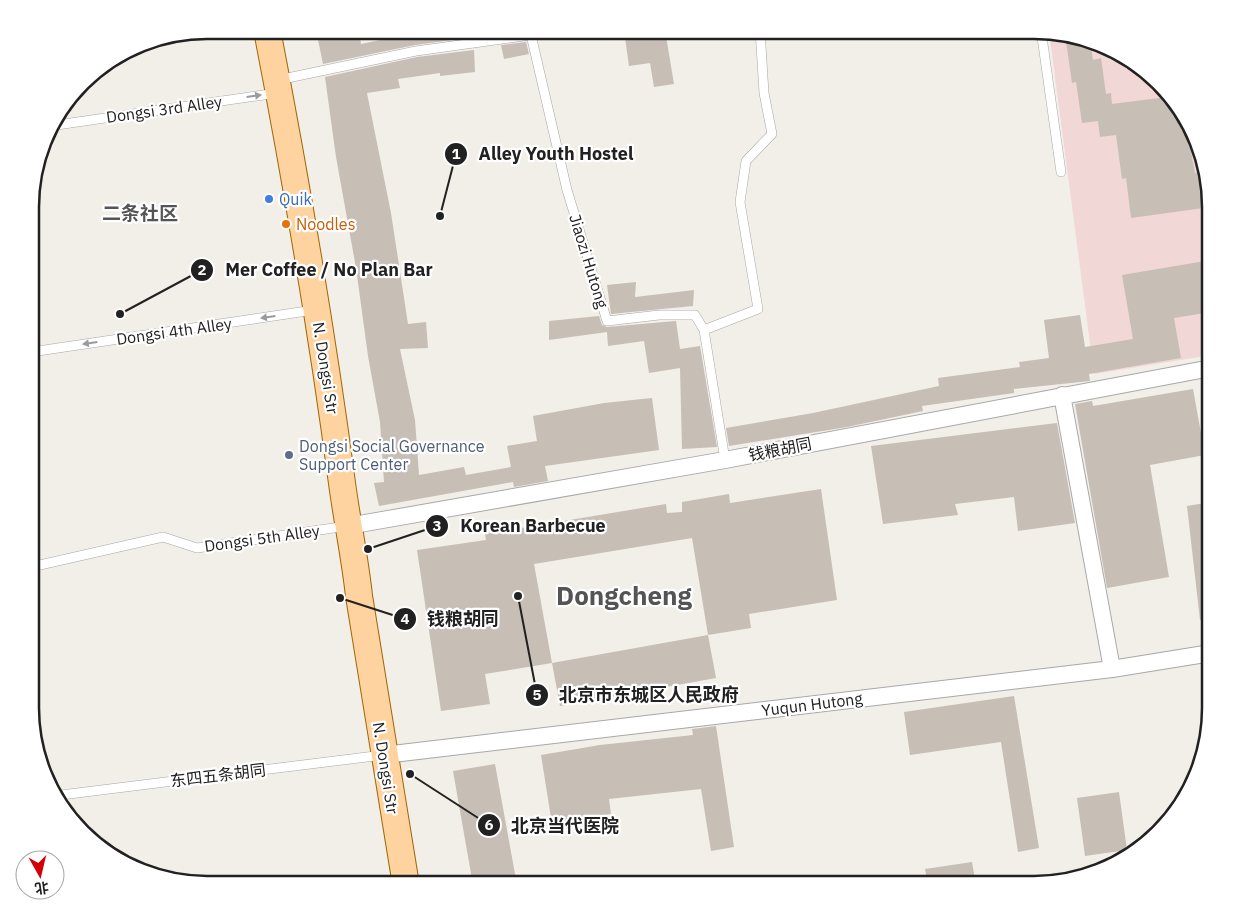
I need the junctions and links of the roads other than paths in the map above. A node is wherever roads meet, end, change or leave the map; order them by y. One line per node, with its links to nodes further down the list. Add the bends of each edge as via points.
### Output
1 (269, 39): 6 (main road, N. Dongsi Str)
2 (492, 39): 6 (lane, Dongsi 3rd Alley, via 416,52)
3 (535, 39): 10 (lane, Jiaozi Hutong, via 567,190 607,322 659,315 695,315)
4 (761, 39): 10 (lane, via 764,93 772,134 746,160 740,202 758,309)
5 (1042, 39): 8 (lane)
6 (277, 86): 7 (lane, Dongsi 3rd Alley, one-way to 6); 9 (main road, N. Dongsi Str)
7 (60, 124)
8 (1061, 172)
9 (316, 310): 11 (lane, Dongsi 4th Alley, one-way to 11); 15 (main road, N. Dongsi Str)
10 (704, 330): 14 (lane)
11 (39, 351)
12 (1202, 370): 13 (street, 钱粮胡同)
13 (1062, 395): 14 (street, 钱粮胡同); 18 (street)
14 (725, 460): 15 (street, 钱粮胡同)
15 (348, 526): 16 (lane, Dongsi 5th Alley, via 197,548 163,537); 19 (main road, N. Dongsi Str)
16 (39, 565)
17 (1202, 654): 18 (street, Yuqun Hutong)
18 (1112, 669): 19 (street, Yuqun Hutong)
19 (384, 755): 20 (lane, 东四五条胡同); 21 (main road, N. Dongsi Str)
20 (63, 795)
21 (404, 876)

